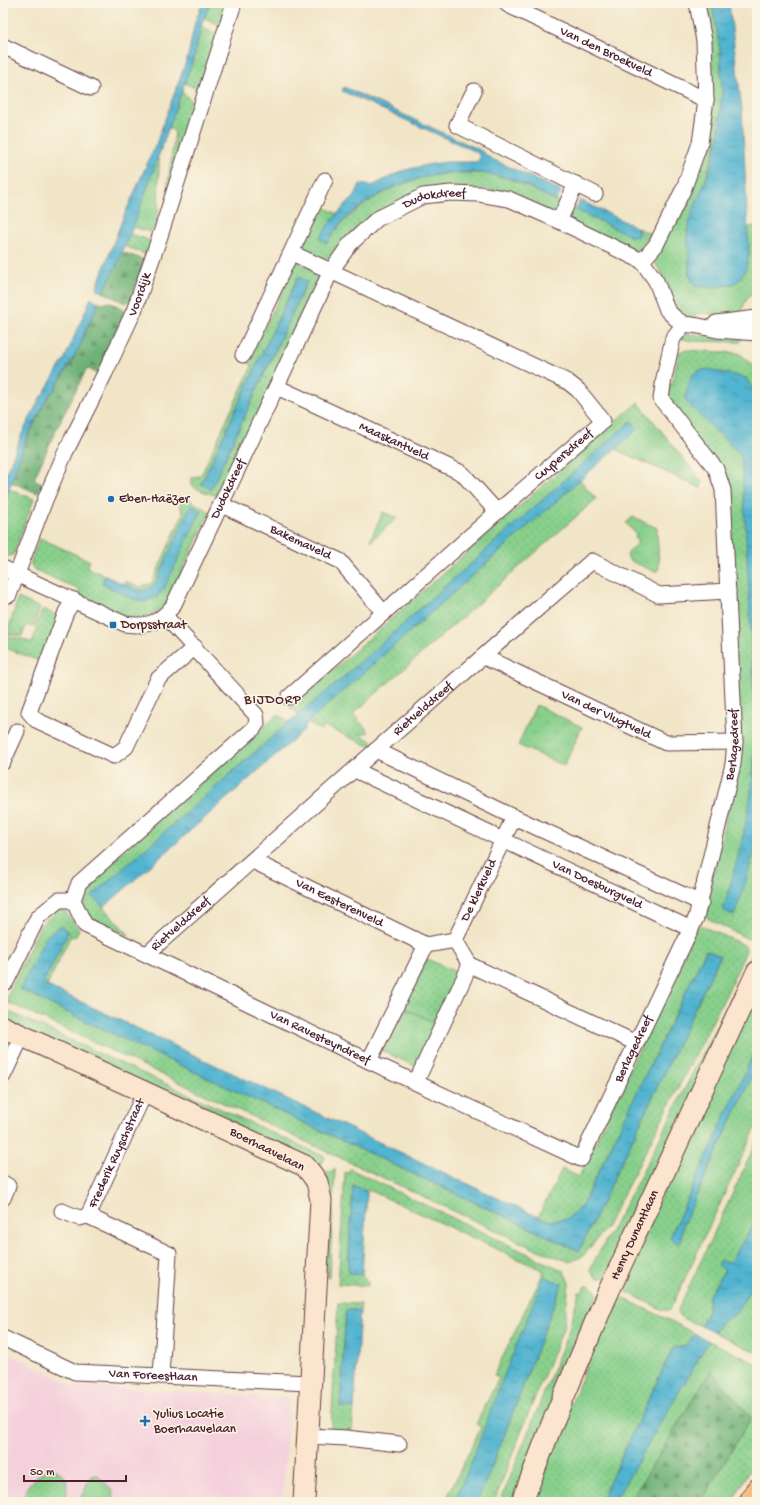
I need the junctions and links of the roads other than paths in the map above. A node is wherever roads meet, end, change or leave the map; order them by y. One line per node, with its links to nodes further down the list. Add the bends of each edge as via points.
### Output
1 (234, 3): 24 (street, Voordijk, via 134,311 65,453)
2 (510, 3): 7 (street, Van den Broekveld, via 508,5)
3 (698, 3): 7 (street, via 704,41)
4 (3, 46): 5 (street)
5 (91, 88)
6 (474, 91): 9 (street, via 457,125)
7 (706, 100): 13 (street, via 700,142 684,188 656,244)
8 (325, 180): 12 (street)
9 (576, 184): 10 (street); 11 (street)
10 (595, 194)
11 (559, 221): 13 (street, Dudokdreef); 14 (street, Dudokdreef, via 509,199 494,196 451,193 423,196 377,219 350,244)
12 (292, 253): 14 (street); 19 (street)
13 (642, 261): 16 (street, Dudokdreef, via 656,281 667,310)
14 (331, 271): 20 (street, Dudokdreef); 22 (street, Cuypersdreef, via 568,382 578,390 603,421)
15 (757, 318): 17 (street)
16 (684, 324): 17 (street); 25 (street, Berlagedreef, via 673,338 661,399 716,469 723,490)
17 (699, 326): 18 (street)
18 (757, 333)
19 (244, 355)
20 (277, 387): 21 (street, Dudokdreef); 22 (street, Maaskantveld, via 462,473)
21 (222, 506): 28 (street, Bakemaveld, via 340,561); 29 (street, Dudokdreef, via 173,606)
22 (497, 512): 28 (street, Cuypersdreef)
23 (3, 568): 24 (street)
24 (17, 574): 26 (street); 27 (street)
25 (728, 591): 31 (street, Rietvelddreef, via 659,595 592,561); 34 (street, Berlagedreef)
26 (9, 595)
27 (74, 600): 29 (street, via 125,624 141,626); 30 (street, via 66,612 29,712 36,720 114,756 126,747 158,679)
28 (384, 613): 32 (street, Cuypersdreef)
29 (165, 616): 30 (street)
30 (194, 647): 41 (street, via 256,715 257,723 79,883)
31 (484, 657): 34 (street, Van der Vlugtveld, via 666,743); 35 (street, Rietvelddreef)
32 (289, 697)
33 (17, 731): 36 (street)
34 (735, 742): 42 (street, Berlagedreef, via 733,764)
35 (376, 750): 37 (street, Rietvelddreef); 38 (street, Van Doesburgveld)
36 (3, 762)
37 (355, 770): 39 (street, Van Doesburgveld); 40 (street, Rietvelddreef)
38 (514, 817): 39 (street); 42 (street, Van Doesburgveld)
39 (503, 840): 43 (street, Van Doesburgveld); 44 (street, De klerkveld)
40 (253, 861): 45 (street, Van Eesterenveld); 46 (street, Rietvelddreef)
41 (73, 900): 46 (street, Van Ravesteyndreef, via 85,925); 49 (street, via 59,900 38,918)
42 (701, 903): 43 (street, Berlagedreef)
43 (691, 929): 52 (street, Berlagedreef)
44 (455, 940): 45 (street); 47 (street)
45 (426, 945): 53 (street)
46 (148, 954): 53 (street, Van Ravesteyndreef)
47 (470, 966): 52 (street); 55 (street)
48 (757, 972): 67 (street, Henry Dunantlaan, via 610,1289 552,1424)
49 (6, 982)
50 (3, 1027): 51 (street, Boerhaavelaan)
51 (22, 1036): 54 (street); 56 (street, Boerhaavelaan)
52 (636, 1043): 57 (street, Berlagedreef)
53 (370, 1061): 55 (street, Van Ravesteyndreef)
54 (3, 1076)
55 (416, 1082): 57 (street, Van Ravesteyndreef)
56 (145, 1092): 59 (street, Frederik Ruyschstraat); 62 (street, Boerhaavelaan, via 305,1166 313,1176 321,1200)
57 (581, 1159)
58 (62, 1211): 59 (street, via 79,1218)
59 (88, 1216): 61 (street, via 169,1254)
60 (3, 1338): 61 (street, Van Foreestlaan, via 75,1372)
61 (161, 1376): 62 (street, Van Foreestlaan)
62 (310, 1383): 63 (street, Boerhaavelaan)
63 (308, 1436): 64 (street); 66 (street, Boerhaavelaan)
64 (399, 1444)
65 (757, 1490): 68 (highway)
66 (304, 1502)
67 (522, 1502)
68 (750, 1502)

